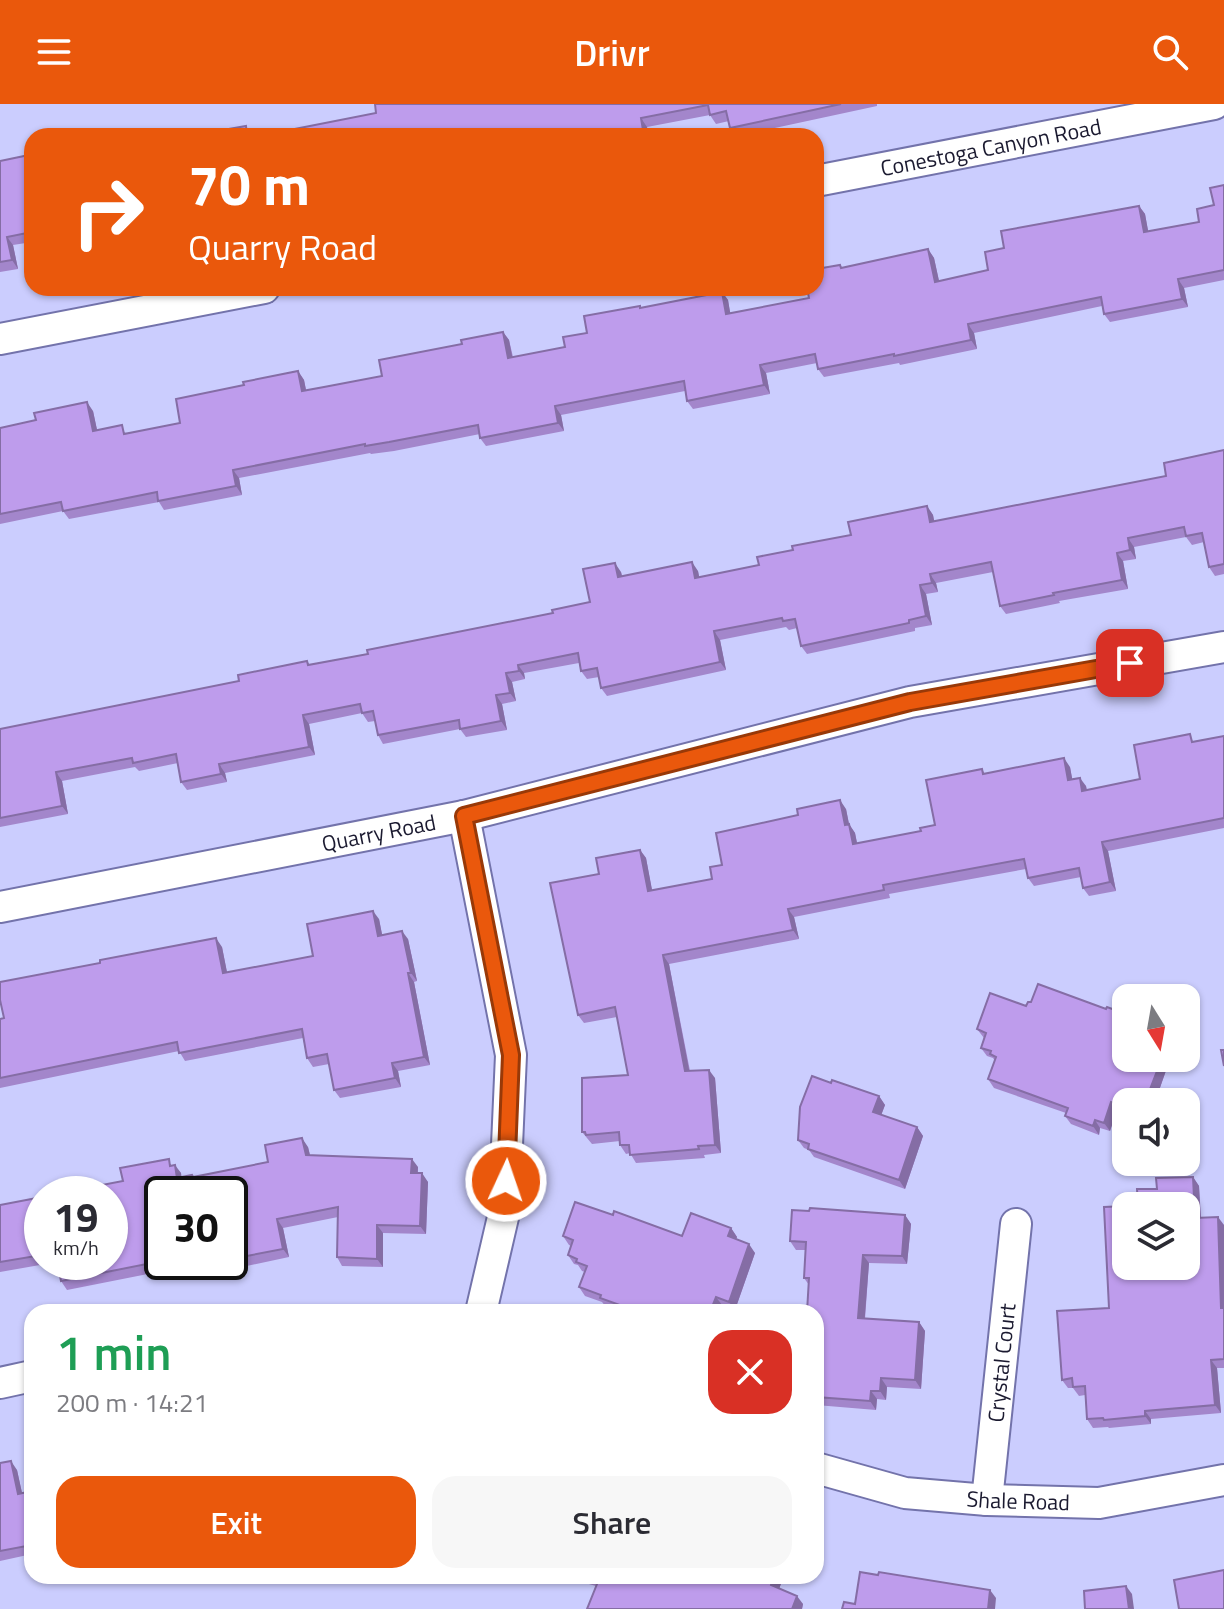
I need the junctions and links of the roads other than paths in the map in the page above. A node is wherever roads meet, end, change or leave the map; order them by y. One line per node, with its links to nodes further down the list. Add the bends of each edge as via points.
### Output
1 (1196, 106): 2 (street, Conestoga Canyon Road)
2 (824, 179)
3 (223, 296): 4 (street)
4 (0, 339)
5 (1224, 647): 6 (street, Quarry Road, via 910,702)
6 (464, 816): 7 (street, Quarry Road); 9 (street, via 511,1055 504,1213)
7 (0, 907)
8 (1016, 1224): 14 (street, Crystal Court)
9 (483, 1304)
10 (24, 1378): 11 (street)
11 (0, 1383)
12 (824, 1470): 14 (street, Shale Road, via 905,1493)
13 (1224, 1480): 14 (street, Shale Road, via 1099,1503)
14 (987, 1500)

